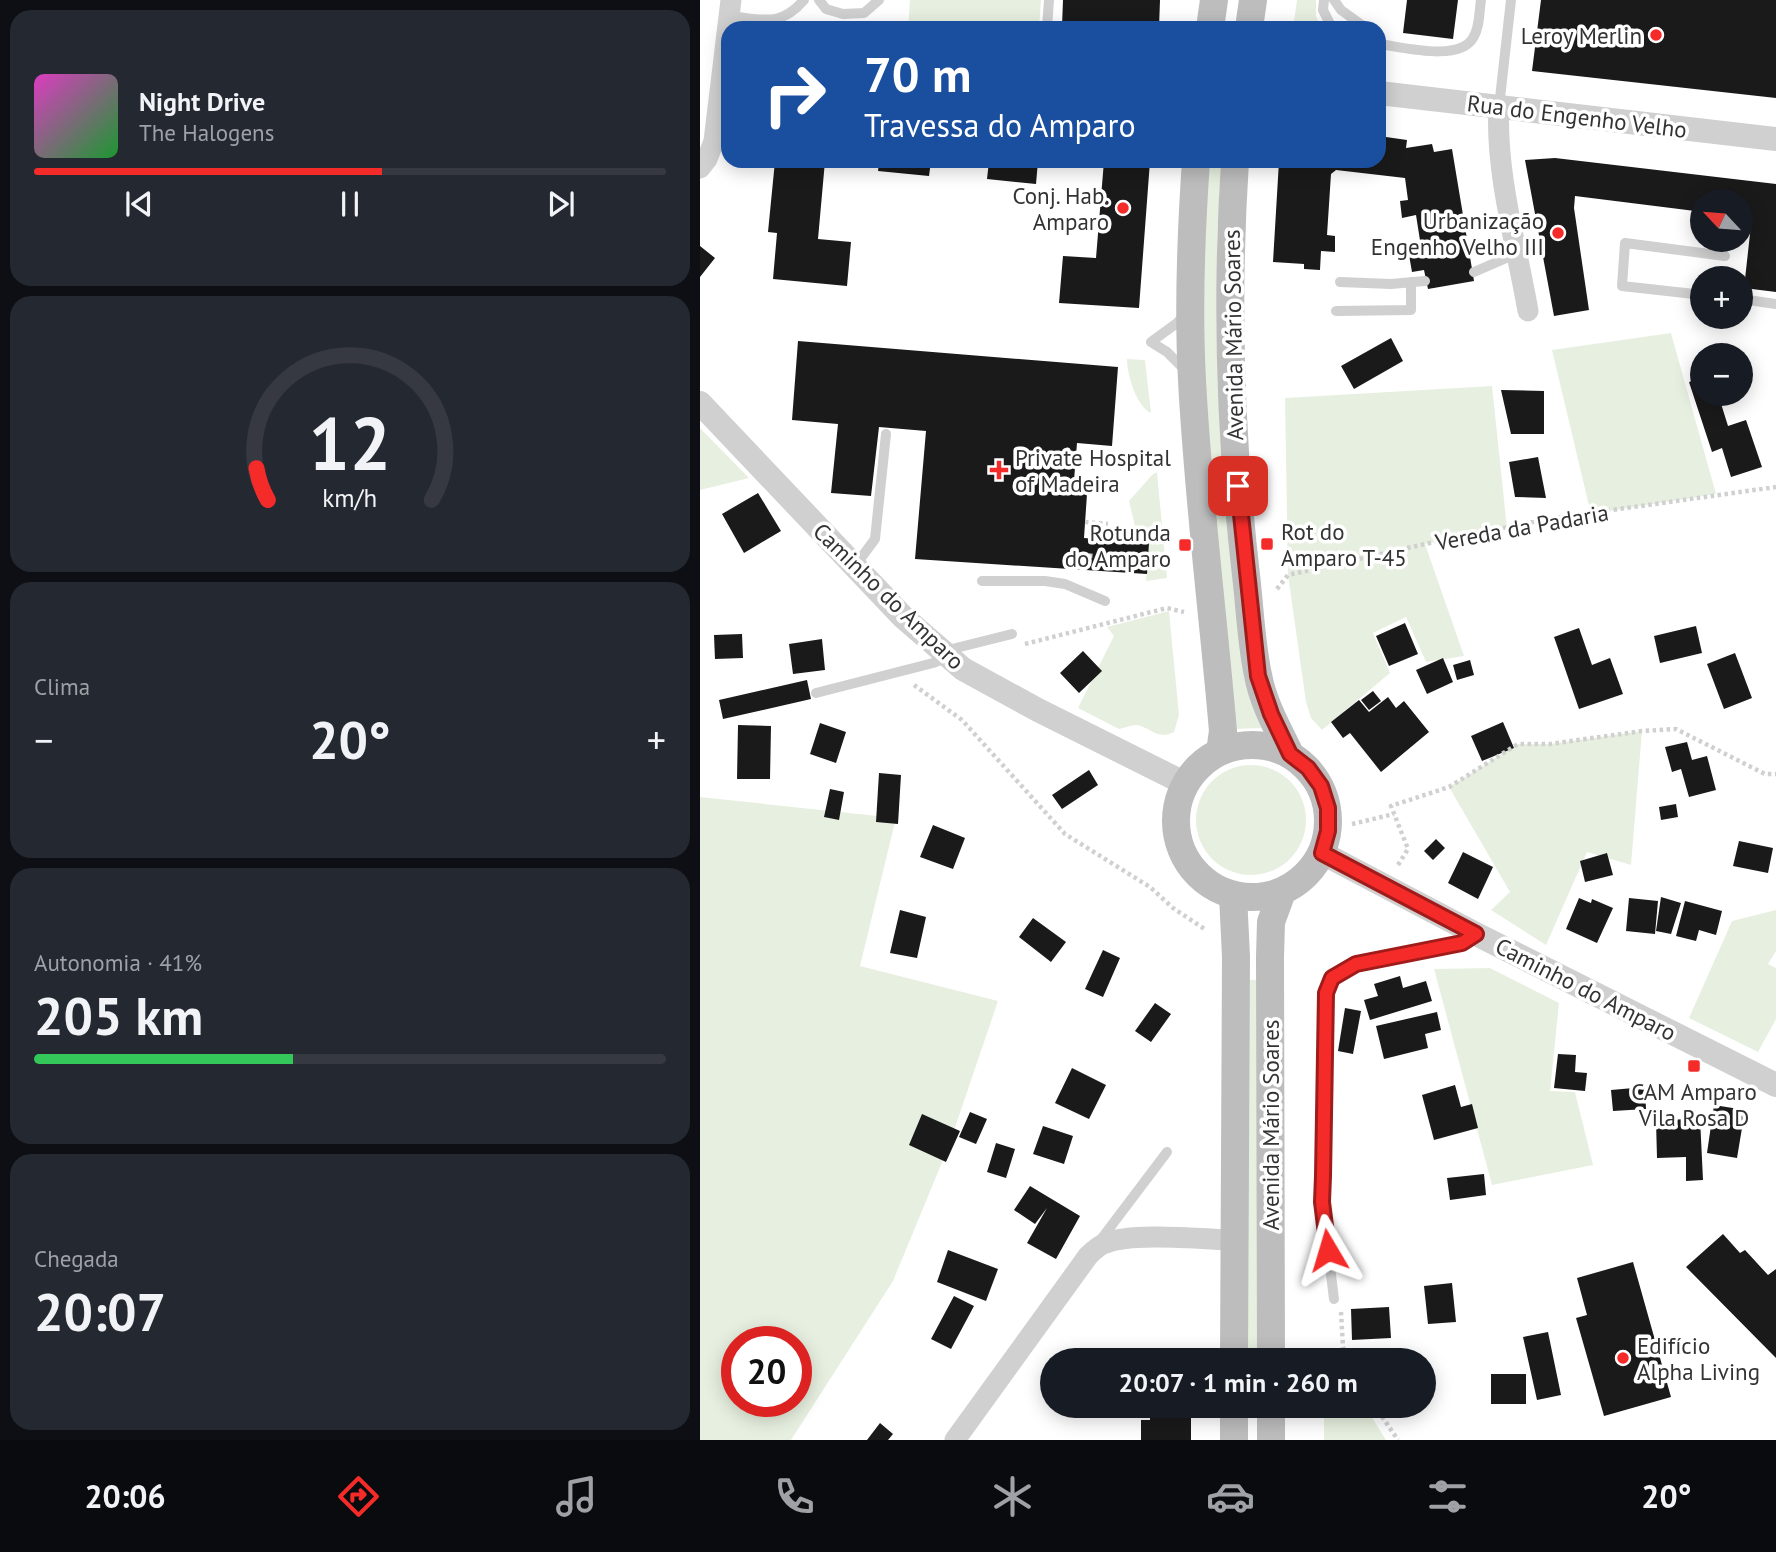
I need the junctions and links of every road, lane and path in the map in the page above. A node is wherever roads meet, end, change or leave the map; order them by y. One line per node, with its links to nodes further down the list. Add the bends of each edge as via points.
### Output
1 (803, 0): 11 (lane, via 793,12 776,20)
2 (819, 0): 3 (lane, via 827,9 843,14 864,13)
3 (879, 0)
4 (1049, 0): 12 (lane)
5 (1214, 0): 13 (main road)
6 (1253, 0): 14 (main road)
7 (1324, 0): 15 (lane)
8 (1334, 0): 16 (lane)
9 (1480, 0): 19 (lane, via 1473,40 1459,49 1447,52)
10 (1511, 0): 22 (lane)
11 (730, 8)
12 (1048, 21)
13 (1211, 21)
14 (1250, 21)
15 (1328, 21)
16 (1356, 21)
17 (1386, 41): 19 (lane)
18 (1386, 45): 19 (lane)
19 (1392, 45)
20 (721, 83): 24 (street, via 714,141)
21 (1386, 94): 22 (street, Rua do Engenho Velho)
22 (1499, 107): 23 (street, Rua do Engenho Velho); 27 (street, via 1499,147)
23 (1776, 139)
24 (700, 167)
25 (1196, 168): 36 (main road, Avenida Mário Soares)
26 (1235, 168): 58 (main road, Avenida Mário Soares, via 1229,304 1242,539 1258,676)
27 (1518, 253): 29 (lane); 38 (street)
28 (1725, 256): 33 (lane, via 1625,243 1622,286)
29 (1474, 271)
30 (1425, 281): 32 (lane)
31 (1340, 282): 32 (lane)
32 (1411, 282): 37 (lane, via 1411,310)
33 (1690, 294)
34 (1753, 301): 35 (lane)
35 (1776, 304)
36 (1191, 306): 39 (main road, Avenida Mário Soares); 39 (lane, via 1151,342)
37 (1336, 311)
38 (1528, 312)
39 (1192, 378): 57 (main road, Avenida Mário Soares, via 1223,731)
40 (700, 403): 47 (street, Caminho do Amparo)
41 (886, 434): 47 (lane, via 875,539)
42 (1776, 487): 49 (path, Vereda da Padaria, via 1548,519 1424,544 1288,575)
43 (1085, 522): 44 (path)
44 (1108, 524)
45 (1082, 555): 46 (path)
46 (1106, 557)
47 (855, 566): 54 (street, Caminho do Amparo)
48 (982, 581): 50 (lane, via 1065,584)
49 (1277, 589)
50 (1105, 601)
51 (1184, 612): 53 (path, via 1167,608)
52 (1012, 634): 54 (lane)
53 (1012, 647)
54 (945, 654): 55 (lane, via 933,663); 60 (street, Caminho do Amparo, via 981,680)
55 (896, 673): 56 (lane); 67 (path, via 962,720 1065,834 1150,887)
56 (816, 693)
57 (1220, 752): 58 (main road, via 1243,745 1267,746); 60 (main road, via 1206,760)
58 (1290, 754): 63 (main road, via 1321,786 1328,808)
59 (1776, 774): 61 (path, via 1765,774 1676,729 1518,744 1449,787 1391,806)
60 (1185, 784): 66 (main road, via 1178,802 1179,842 1199,876)
61 (1394, 814): 62 (path); 64 (path, via 1408,849)
62 (1352, 824)
63 (1322, 853): 65 (main road, via 1311,871); 68 (street, Caminho do Amparo)
64 (1390, 874)
65 (1282, 892): 66 (main road, via 1254,898); 75 (main road, Avenida Mário Soares, via 1271,922 1270,957)
66 (1233, 895): 71 (main road, Avenida Mário Soares)
67 (1206, 930)
68 (1476, 934): 69 (street, Caminho do Amparo); 73 (lane, via 1462,943 1356,964 1332,978 1326,993 1322,1202)
69 (1776, 1085)
70 (1167, 1152): 72 (lane)
71 (1233, 1240): 72 (street, via 1117,1240); 74 (main road, Avenida Mário Soares)
72 (1088, 1256): 80 (street)
73 (1334, 1299): 76 (path, via 1342,1314)
74 (1234, 1348)
75 (1270, 1348)
76 (1343, 1348)
77 (1234, 1418): 81 (main road)
78 (1271, 1418): 82 (main road)
79 (1383, 1418): 83 (path)
80 (955, 1440)
81 (1234, 1440)
82 (1271, 1440)
83 (1398, 1440)

